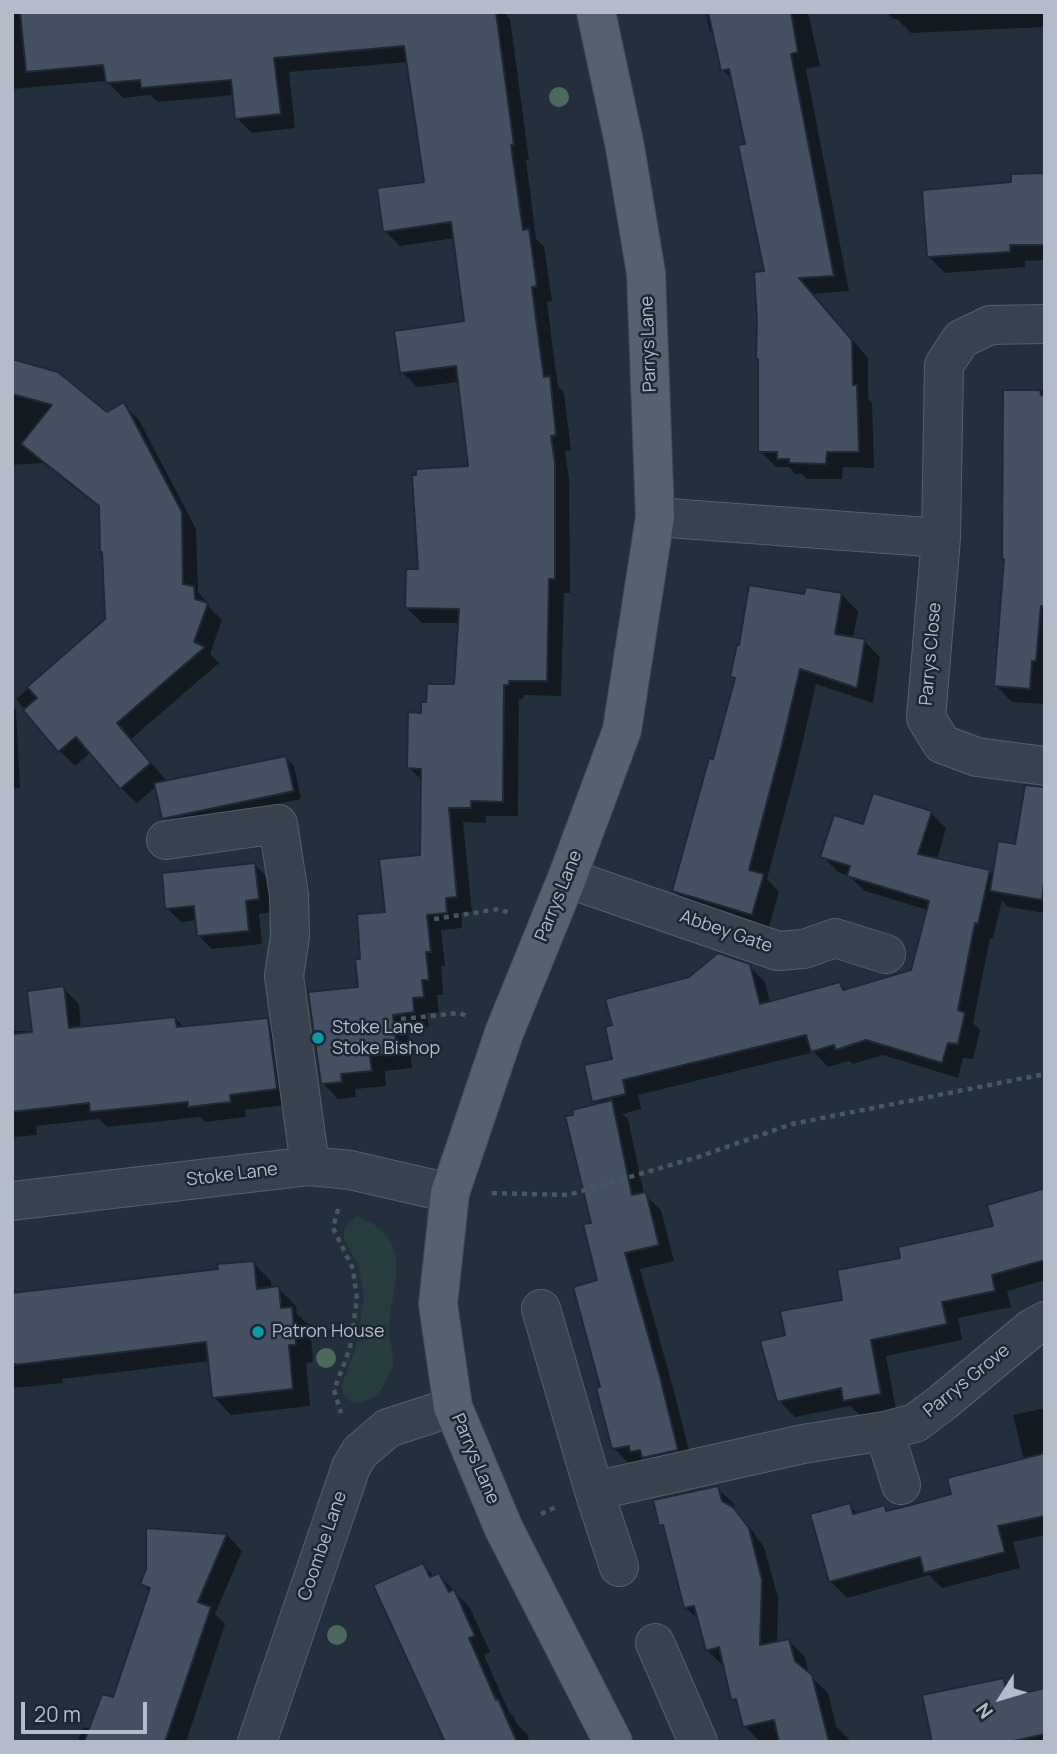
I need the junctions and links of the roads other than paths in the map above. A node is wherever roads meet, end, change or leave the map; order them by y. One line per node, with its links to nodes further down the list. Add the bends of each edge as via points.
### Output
1 (596, 12): 3 (main road, Parrys Lane, via 646,273)
2 (1045, 324): 4 (street, Parrys Close, via 990,325 961,339 944,365)
3 (655, 517): 4 (street); 7 (main road, Parrys Lane, via 622,730)
4 (941, 538): 5 (street, Parrys Close, via 926,718 942,744 976,757)
5 (1045, 766)
6 (166, 840): 9 (street, via 278,824 289,895 290,936 284,976)
7 (567, 878): 8 (street, Abbey Gate, via 778,951 804,949 835,938); 10 (main road, Parrys Lane, via 504,1032)
8 (886, 954)
9 (310, 1166): 10 (street, Stoke Lane, via 350,1170); 11 (street, Stoke Lane)
10 (450, 1193): 14 (main road, Parrys Lane, via 438,1304)
11 (12, 1201)
12 (541, 1309): 17 (street)
13 (1045, 1321): 15 (street, Parrys Grove, via 915,1423)
14 (453, 1407): 20 (street, Coombe Lane, via 388,1428 360,1452 351,1467); 21 (main road, Parrys Lane, via 504,1529)
15 (884, 1431): 16 (street); 17 (street, Parrys Grove, via 803,1444)
16 (901, 1485)
17 (594, 1491): 18 (street)
18 (619, 1567)
19 (655, 1643): 22 (street)
20 (257, 1742)
21 (613, 1742)
22 (698, 1742)

